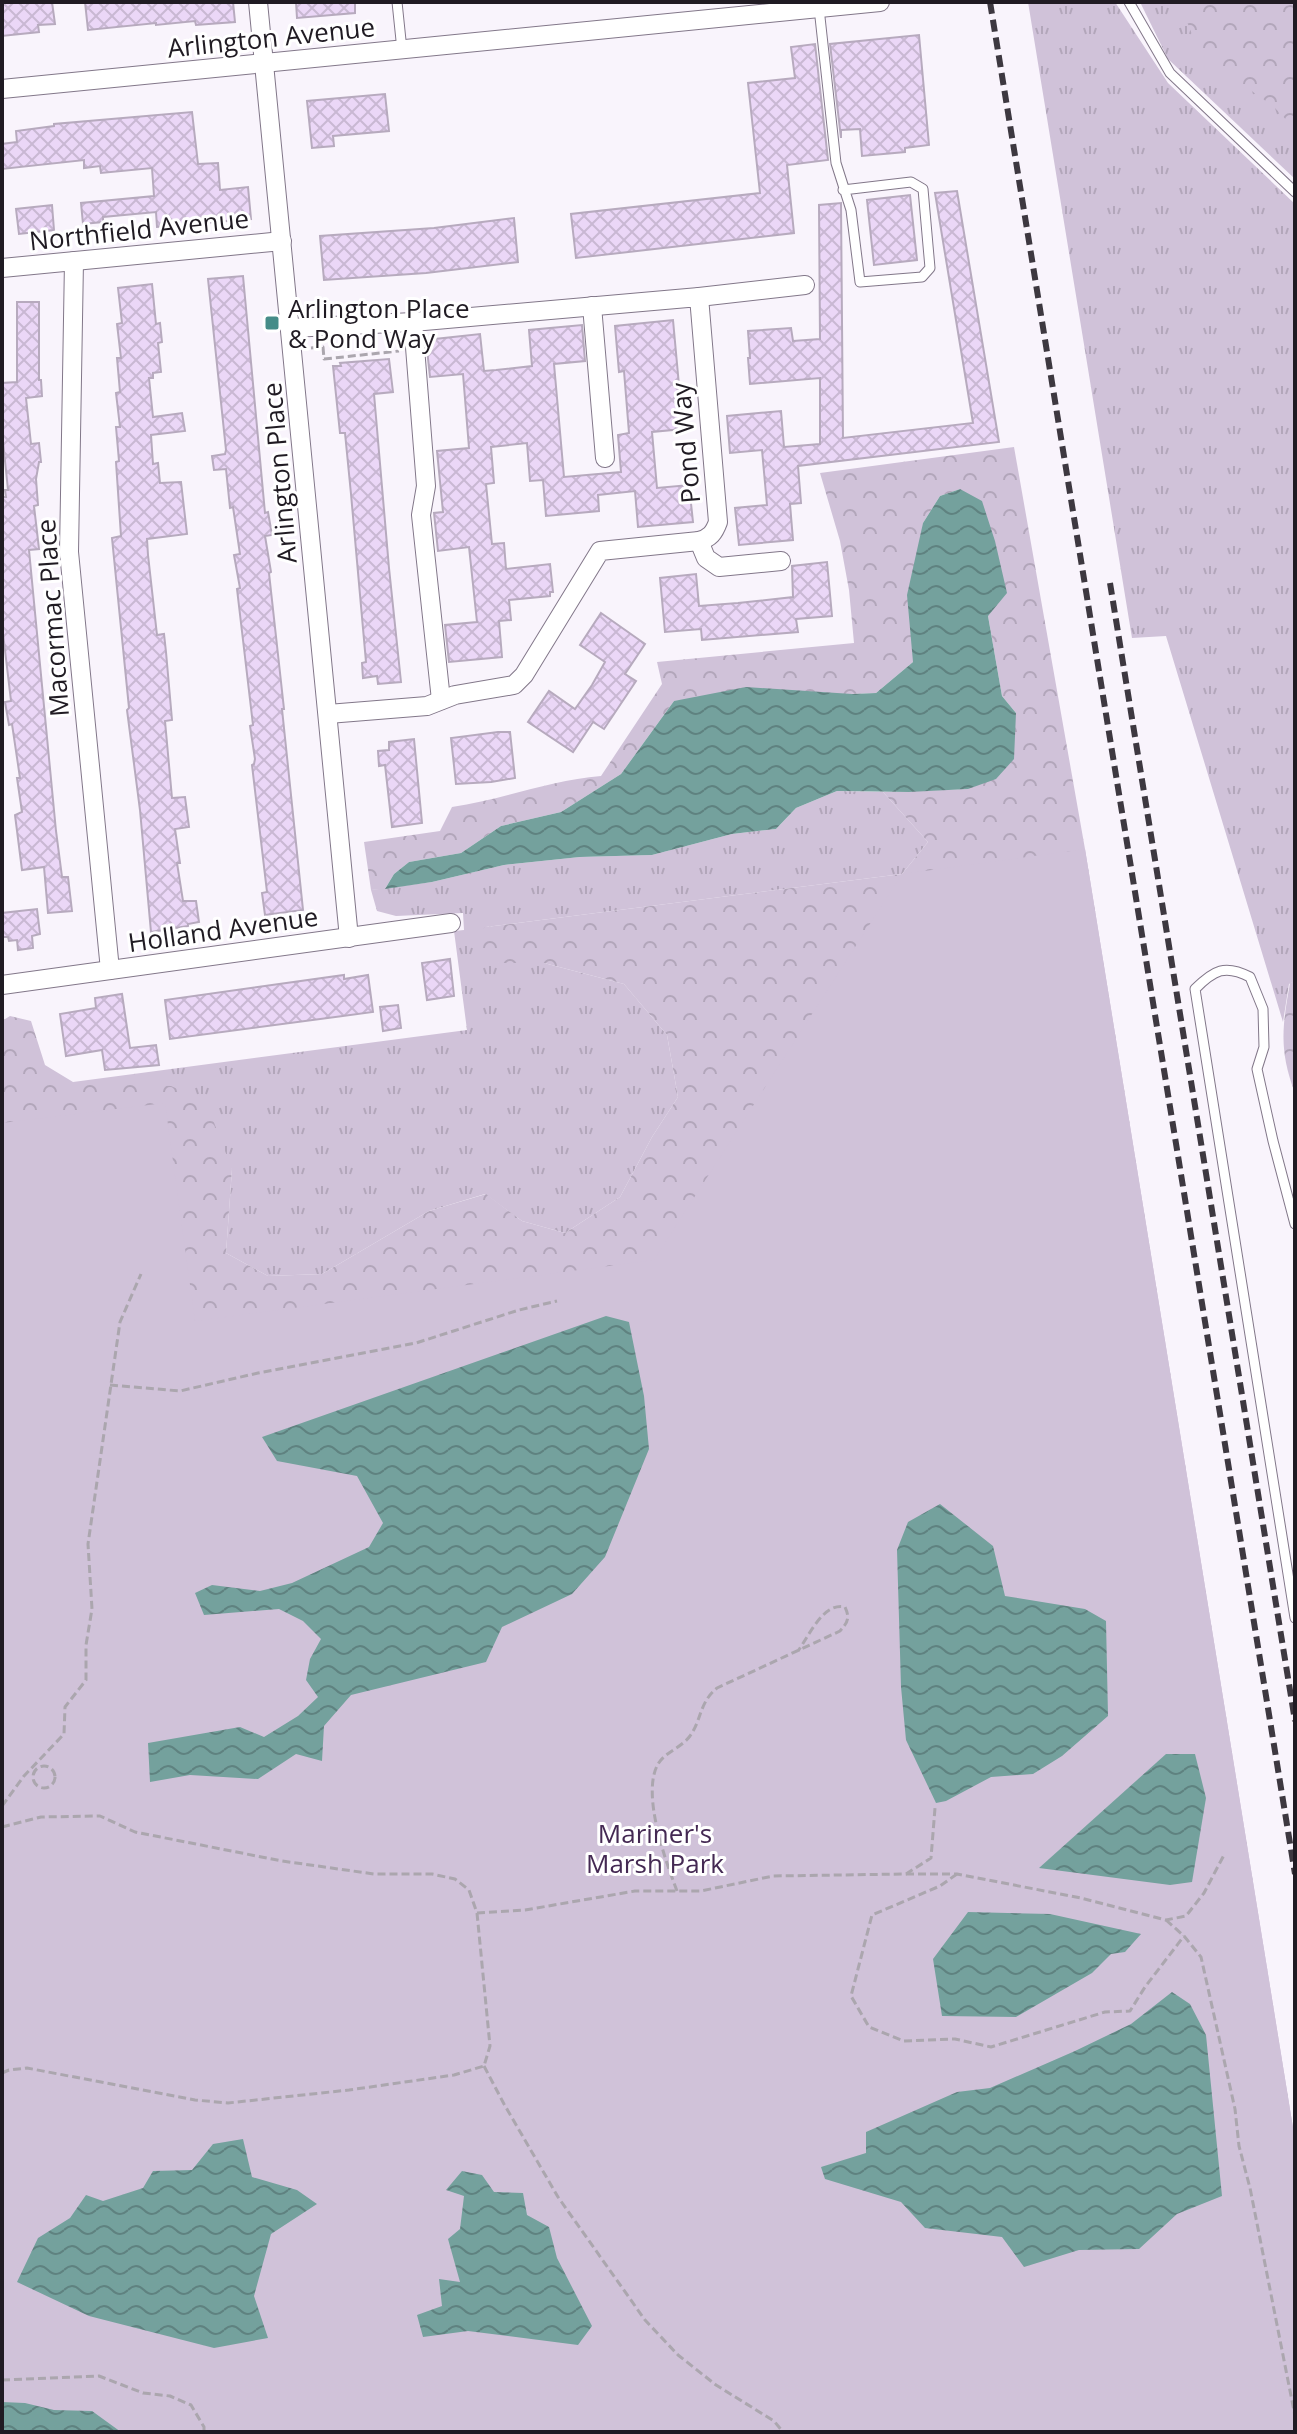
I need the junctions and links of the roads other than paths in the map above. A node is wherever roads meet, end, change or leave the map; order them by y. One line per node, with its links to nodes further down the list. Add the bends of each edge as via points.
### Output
1 (258, 2): 7 (street, Arlington Place)
2 (397, 2): 6 (lane)
3 (880, 2): 5 (street, Arlington Avenue)
4 (1129, 2): 10 (lane, via 1170,73)
5 (819, 8): 6 (street, Arlington Avenue); 9 (lane)
6 (402, 50): 7 (street, Arlington Avenue)
7 (264, 64): 8 (street, Arlington Avenue); 11 (street, Arlington Place)
8 (2, 89)
9 (843, 190): 9 (lane, via 911,182 923,189 930,268 922,277 860,282 851,210)
10 (1295, 192)
11 (282, 241): 12 (street, Northfield Avenue); 18 (street, Arlington Place)
12 (74, 261): 13 (street, Northfield Avenue); 26 (street, Macormac Place, via 69,552)
13 (2, 268)
14 (805, 285): 15 (street)
15 (699, 297): 16 (street); 20 (street, Pond Way, via 718,522 714,533)
16 (592, 306): 17 (street); 19 (street)
17 (413, 322): 18 (street); 22 (street, via 426,486 421,515)
18 (291, 328): 23 (street, Arlington Place)
19 (605, 458)
20 (699, 541): 21 (street, via 706,558 719,567); 22 (street, Pond Way, via 600,551 514,685)
21 (781, 561)
22 (441, 700): 23 (street, Pond Way, via 427,706)
23 (328, 714): 25 (street, Arlington Place)
24 (451, 923): 25 (street, Holland Avenue)
25 (349, 938): 26 (street, Holland Avenue)
26 (110, 970): 27 (street, Holland Avenue)
27 (2, 985)
28 (1295, 1224): 29 (lane, via 1257,1069 1264,1047 1263,1009 1250,977 1234,968 1214,972 1195,989)
29 (1295, 1618)

